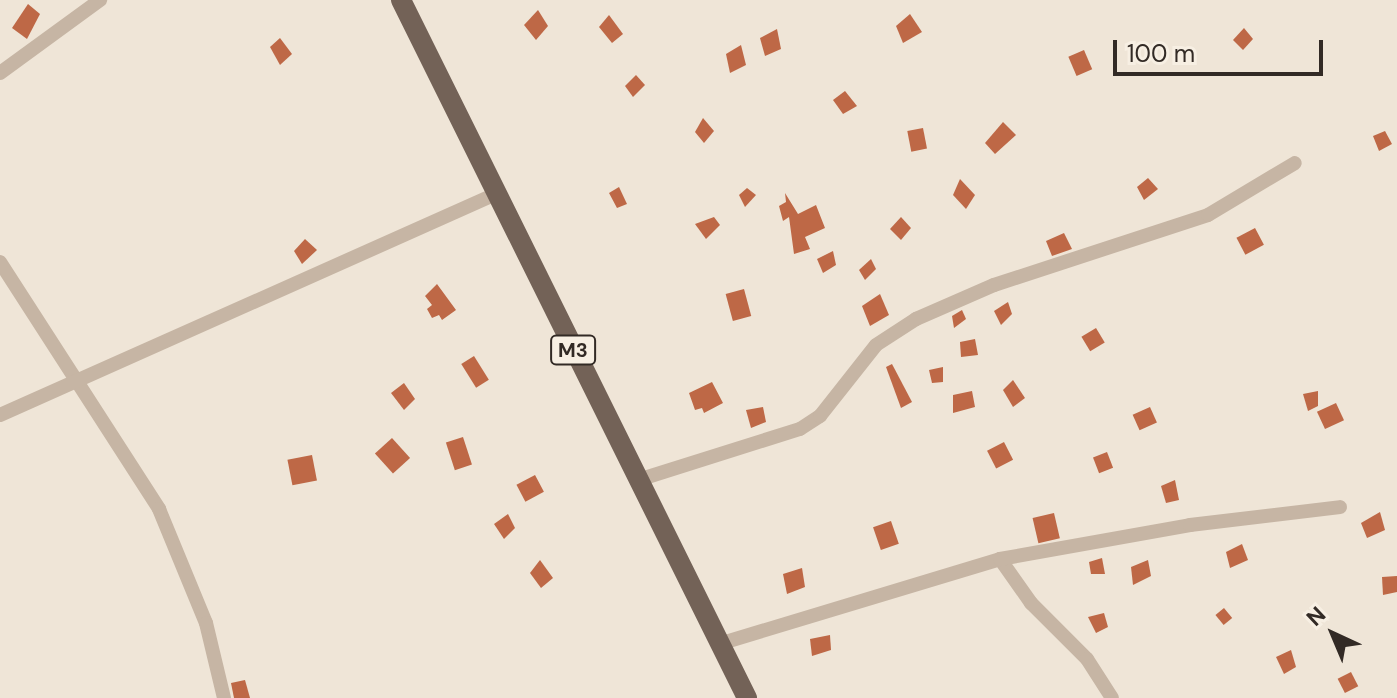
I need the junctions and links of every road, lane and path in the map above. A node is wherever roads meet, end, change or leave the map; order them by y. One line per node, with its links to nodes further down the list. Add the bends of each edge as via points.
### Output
1 (100, 0): 3 (street)
2 (401, 0): 5 (main road, M3)
3 (0, 73)
4 (1295, 163): 9 (street, via 1208,215 994,285 916,319 876,345 820,416 800,429)
5 (496, 194): 7 (street); 9 (main road, M3)
6 (0, 262): 7 (street)
7 (79, 379): 8 (street); 13 (street, via 159,509 206,623)
8 (0, 415)
9 (638, 480): 12 (main road, M3)
10 (1340, 507): 11 (street, via 1190,525)
11 (1000, 559): 12 (street); 15 (street, via 1031,603 1087,659)
12 (719, 644): 14 (main road, M3)
13 (224, 698)
14 (747, 698)
15 (1112, 698)

